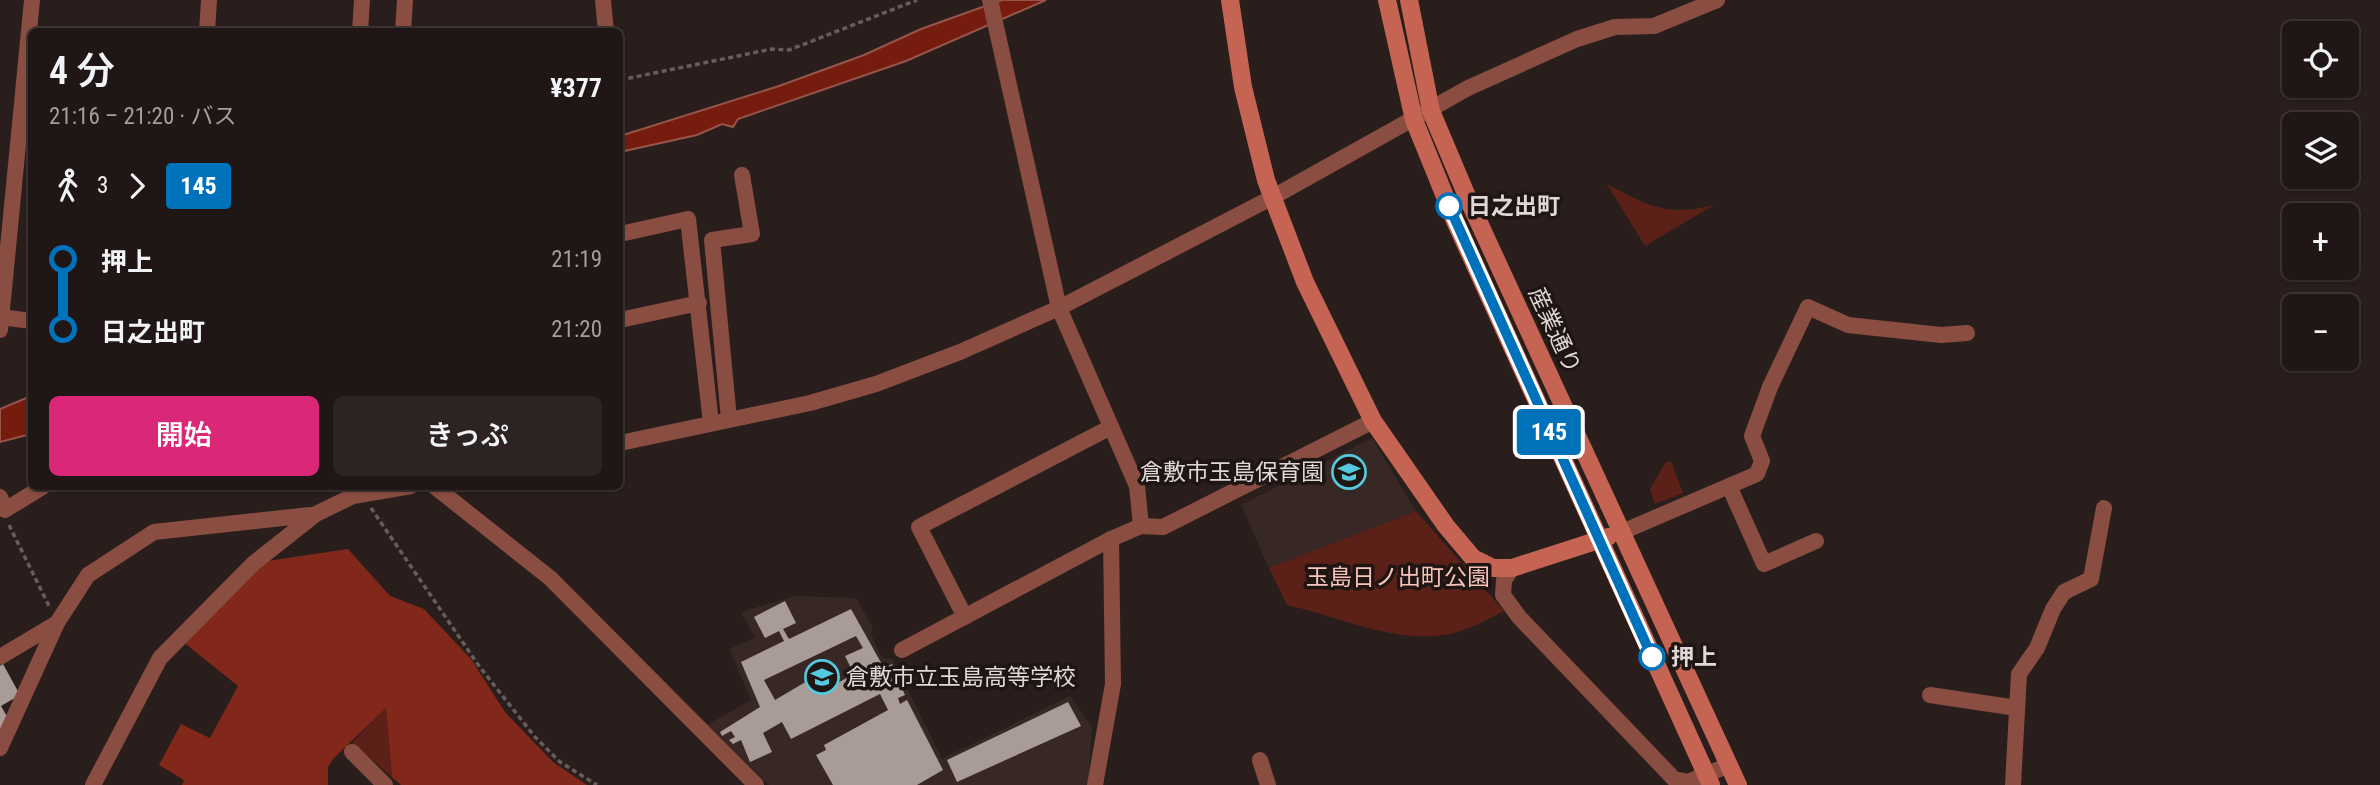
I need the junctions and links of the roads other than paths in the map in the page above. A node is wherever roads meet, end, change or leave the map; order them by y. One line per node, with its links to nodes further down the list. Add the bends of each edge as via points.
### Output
1 (32, 0): 11 (street)
2 (209, 0): 12 (street)
3 (362, 0): 13 (street)
4 (405, 0): 14 (street)
5 (603, 0): 15 (street)
6 (1230, 0): 20 (street, via 1243,88)
7 (1387, 0): 18 (street, 産業通り)
8 (1409, 0): 17 (street, 産業通り)
9 (1717, 0): 17 (street, via 1654,26 1615,27 1577,38 1468,88)
10 (990, 2): 25 (street)
11 (29, 28)
12 (207, 28)
13 (360, 28)
14 (403, 28)
15 (606, 28)
16 (28, 40): 27 (street)
17 (1431, 111): 18 (street); 44 (street, 産業通り)
18 (1414, 120): 20 (street); 46 (street, 産業通り)
19 (741, 175): 22 (street, via 752,234)
20 (1273, 197): 25 (street); 31 (street, via 1305,282)
21 (623, 233): 23 (street, via 688,219)
22 (712, 240): 23 (street); 30 (street)
23 (691, 243): 24 (street)
24 (699, 303): 26 (street); 32 (street)
25 (1059, 308): 30 (street, via 876,384); 33 (street)
26 (623, 319)
27 (0, 321): 28 (street)
28 (28, 321)
29 (1967, 333): 35 (street, via 1941,335 1847,325 1808,307 1752,436 1762,461 1757,474)
30 (729, 419): 32 (street)
31 (1373, 421): 43 (street, via 1163,527); 48 (street, via 1473,558 1493,568)
32 (710, 423): 34 (street)
33 (1111, 427): 43 (street, via 1137,486); 49 (street, via 919,527)
34 (623, 442)
35 (1729, 486): 44 (street); 47 (street, via 1764,564)
36 (38, 490): 40 (street, via 5,510)
37 (374, 490): 39 (street)
38 (439, 490): 62 (street, via 550,578)
39 (356, 492): 42 (street)
40 (0, 497)
41 (2104, 508): 54 (street, via 2091,579 2064,592 2053,609 2037,648 2019,674)
42 (316, 514): 50 (street, via 154,532 88,575); 60 (street, via 254,563 160,658)
43 (1141, 526): 45 (street)
44 (1622, 532): 46 (street); 58 (street, 産業通り)
45 (1111, 539): 49 (street); 63 (street, via 1113,684)
46 (1597, 540): 48 (street); 59 (street, 産業通り)
47 (1816, 541)
48 (1511, 568): 59 (street, via 1503,595 1519,617 1674,779)
49 (965, 617): 51 (street)
50 (57, 623): 52 (street); 55 (street)
51 (902, 650)
52 (0, 657)
53 (1930, 695): 54 (street)
54 (2017, 708): 66 (street)
55 (0, 748)
56 (352, 752): 61 (street)
57 (1260, 760): 64 (street)
58 (1729, 765): 59 (street); 65 (street, 産業通り)
59 (1709, 780)
60 (93, 785)
61 (385, 785)
62 (756, 785)
63 (1095, 785)
64 (1268, 785)
65 (1738, 785)
66 (2013, 785)

